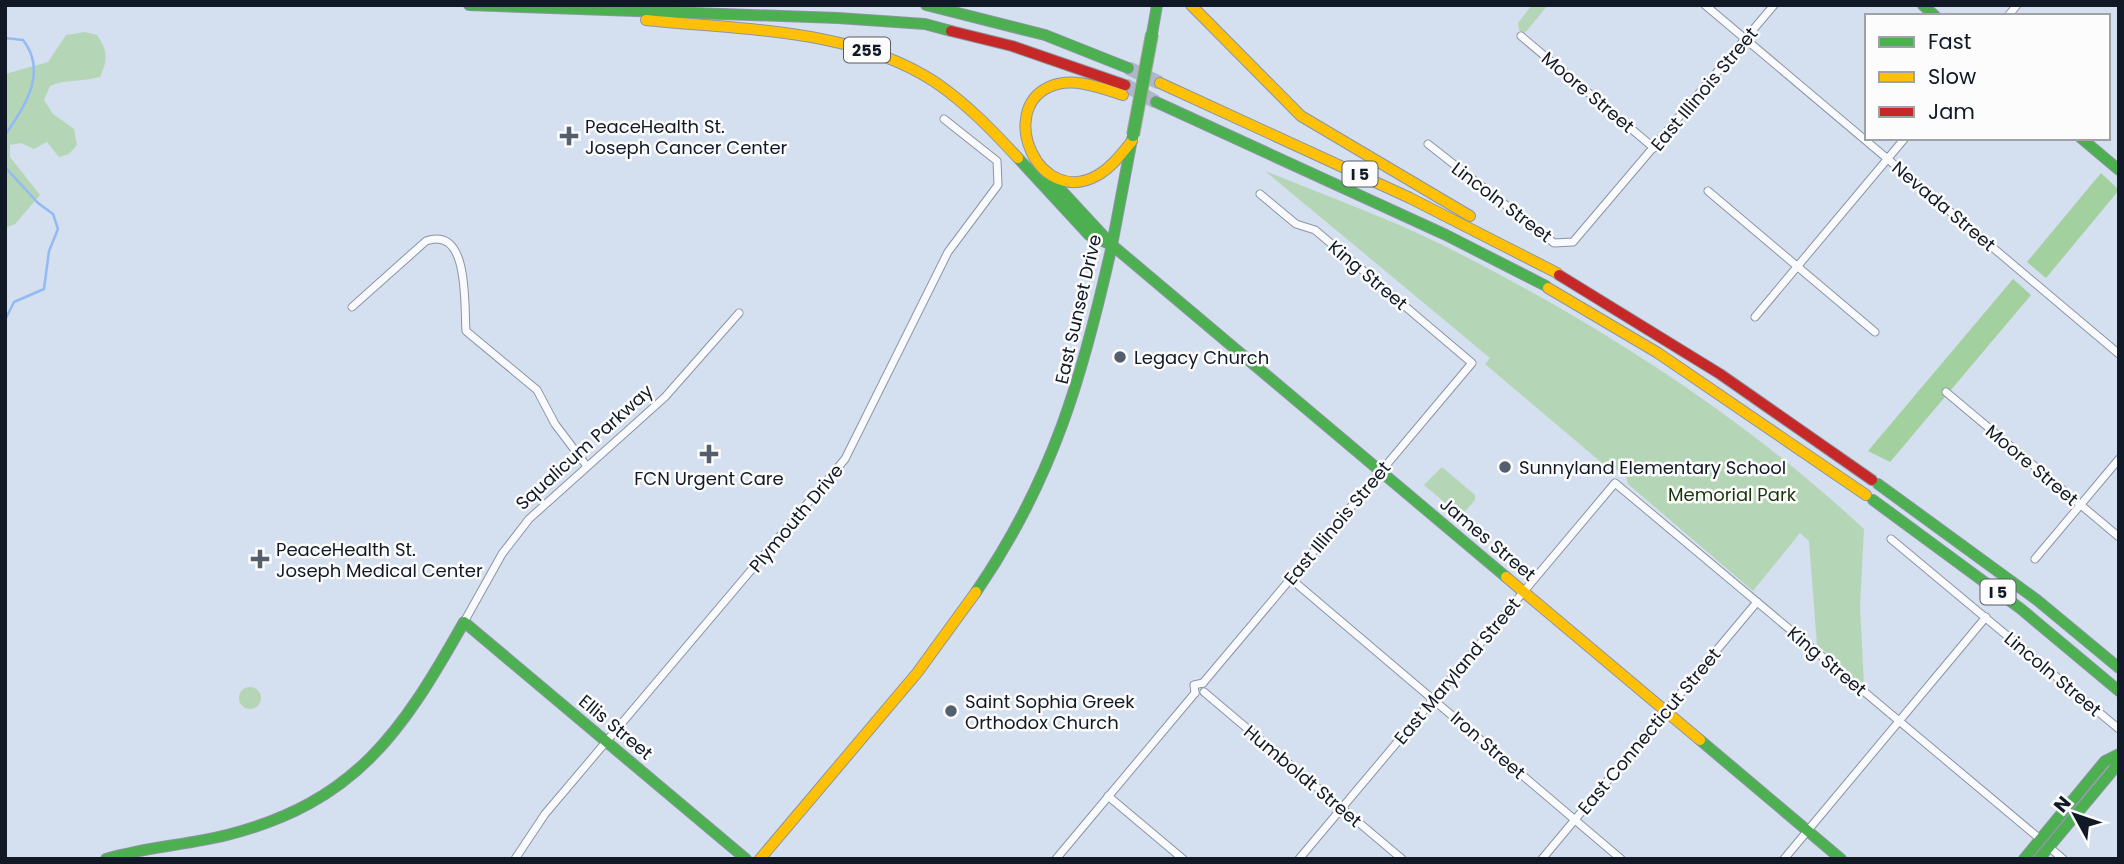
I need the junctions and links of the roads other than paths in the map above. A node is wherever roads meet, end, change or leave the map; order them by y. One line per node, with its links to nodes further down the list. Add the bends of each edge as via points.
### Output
1 (469, 5): 7 (main road)
2 (926, 5): 10 (main road, via 1045,35)
3 (1157, 5): 14 (main road, East Sunset Drive, bridge)
4 (1191, 5): 26 (main road, via 1301,116 1472,218)
5 (1705, 5): 9 (street, Nevada Street)
6 (1774, 5): 9 (street, East Illinois Street)
7 (619, 11): 22 (main road, via 925,24 1012,46 1124,90 1056,85 1031,103 1024,117 1026,145); 28 (main road, 255, via 637,19 840,44 904,64 967,108 1088,235)
8 (1521, 36): 20 (street, Moore Street)
9 (1745, 39): 16 (street, Nevada Street); 20 (street, East Illinois Street)
10 (1128, 68)
11 (1160, 83): 26 (main road, I 5)
12 (1156, 102): 51 (main road, I 5, via 1446,235 1547,287 1658,353 2021,609)
13 (944, 119): 57 (street, Plymouth Drive, via 997,161 998,185 948,252 845,459)
14 (1132, 138): 22 (main road, via 1108,168 1092,179 1066,181); 28 (main road, East Sunset Drive)
15 (1865, 140): 21 (street, Nevada Street)
16 (1865, 140)
17 (1903, 140): 21 (street)
18 (2083, 140): 23 (main road)
19 (1428, 144): 27 (street, Lincoln Street, via 1554,243 1564,245)
20 (1654, 148): 27 (street, East Illinois Street)
21 (1888, 159): 29 (street); 34 (street, Nevada Street)
22 (1042, 170): 28 (main road)
23 (2119, 170)
24 (1708, 191): 29 (street)
25 (1260, 194): 35 (street, King Street, via 1296,223 1315,230)
26 (1488, 235): 50 (main road, I 5, via 1720,374 2037,600)
27 (1580, 237)
28 (1112, 245): 39 (main road, James Street); 67 (main road, East Sunset Drive, via 1075,398 1048,467 1009,541 939,643)
29 (1797, 267): 32 (street); 33 (street)
30 (352, 307): 38 (street, via 426,241 446,241 457,251 464,281 466,331 537,390 555,424)
31 (738, 313): 38 (street, Squalicum Parkway, via 665,397)
32 (1755, 317)
33 (1875, 332)
34 (2119, 354)
35 (1472, 363): 39 (street, East Illinois Street)
36 (1946, 392): 41 (street, Moore Street)
37 (2119, 459): 41 (street)
38 (586, 465): 49 (street, Squalicum Parkway, via 520,530)
39 (1381, 471): 45 (street, East Illinois Street); 46 (main road, James Street)
40 (1615, 483): 46 (street, East Maryland Street); 47 (street, King Street)
41 (2080, 505): 42 (street, Moore Street); 44 (street)
42 (2119, 537)
43 (1891, 538): 48 (street, Lincoln Street)
44 (2035, 559)
45 (1291, 579): 52 (street, East Illinois Street, via 1203,683 1195,683); 53 (street, Iron Street)
46 (1524, 591): 53 (street, East Maryland Street); 54 (main road, James Street)
47 (1757, 603): 54 (street, East Connecticut Street); 55 (street, King Street)
48 (1986, 617): 55 (street); 56 (street, Lincoln Street)
49 (464, 622): 57 (main road, Ellis Street); 64 (main road, Squalicum Parkway, via 405,724 370,762 330,792 266,825)
50 (2119, 668)
51 (2119, 691)
52 (1199, 693): 59 (street); 60 (street, Humboldt Street)
53 (1434, 698): 60 (street, East Maryland Street); 61 (street, Iron Street)
54 (1666, 711): 61 (street, East Connecticut Street); 62 (main road, James Street)
55 (1899, 721): 62 (street); 63 (street, King Street)
56 (2119, 729)
57 (607, 742): 65 (street, Plymouth Drive, via 545,814); 66 (main road, Ellis Street)
58 (2119, 755): 63 (main road, via 2114,769); 63 (main road, via 2105,761)
59 (1108, 796): 68 (street); 69 (street)
60 (1342, 808): 70 (street, East Maryland Street); 71 (street, Humboldt Street)
61 (1574, 820): 72 (street, East Connecticut Street); 73 (street, Iron Street)
62 (1808, 830): 74 (street); 75 (main road, James Street)
63 (2044, 843): 76 (main road); 77 (main road); 78 (street, King Street)
64 (106, 859)
65 (515, 859)
66 (746, 859)
67 (760, 859)
68 (1056, 859)
69 (1183, 859)
70 (1299, 859)
71 (1402, 859)
72 (1542, 859)
73 (1621, 859)
74 (1784, 859)
75 (1841, 859)
76 (2024, 859)
77 (2039, 859)
78 (2063, 859)

